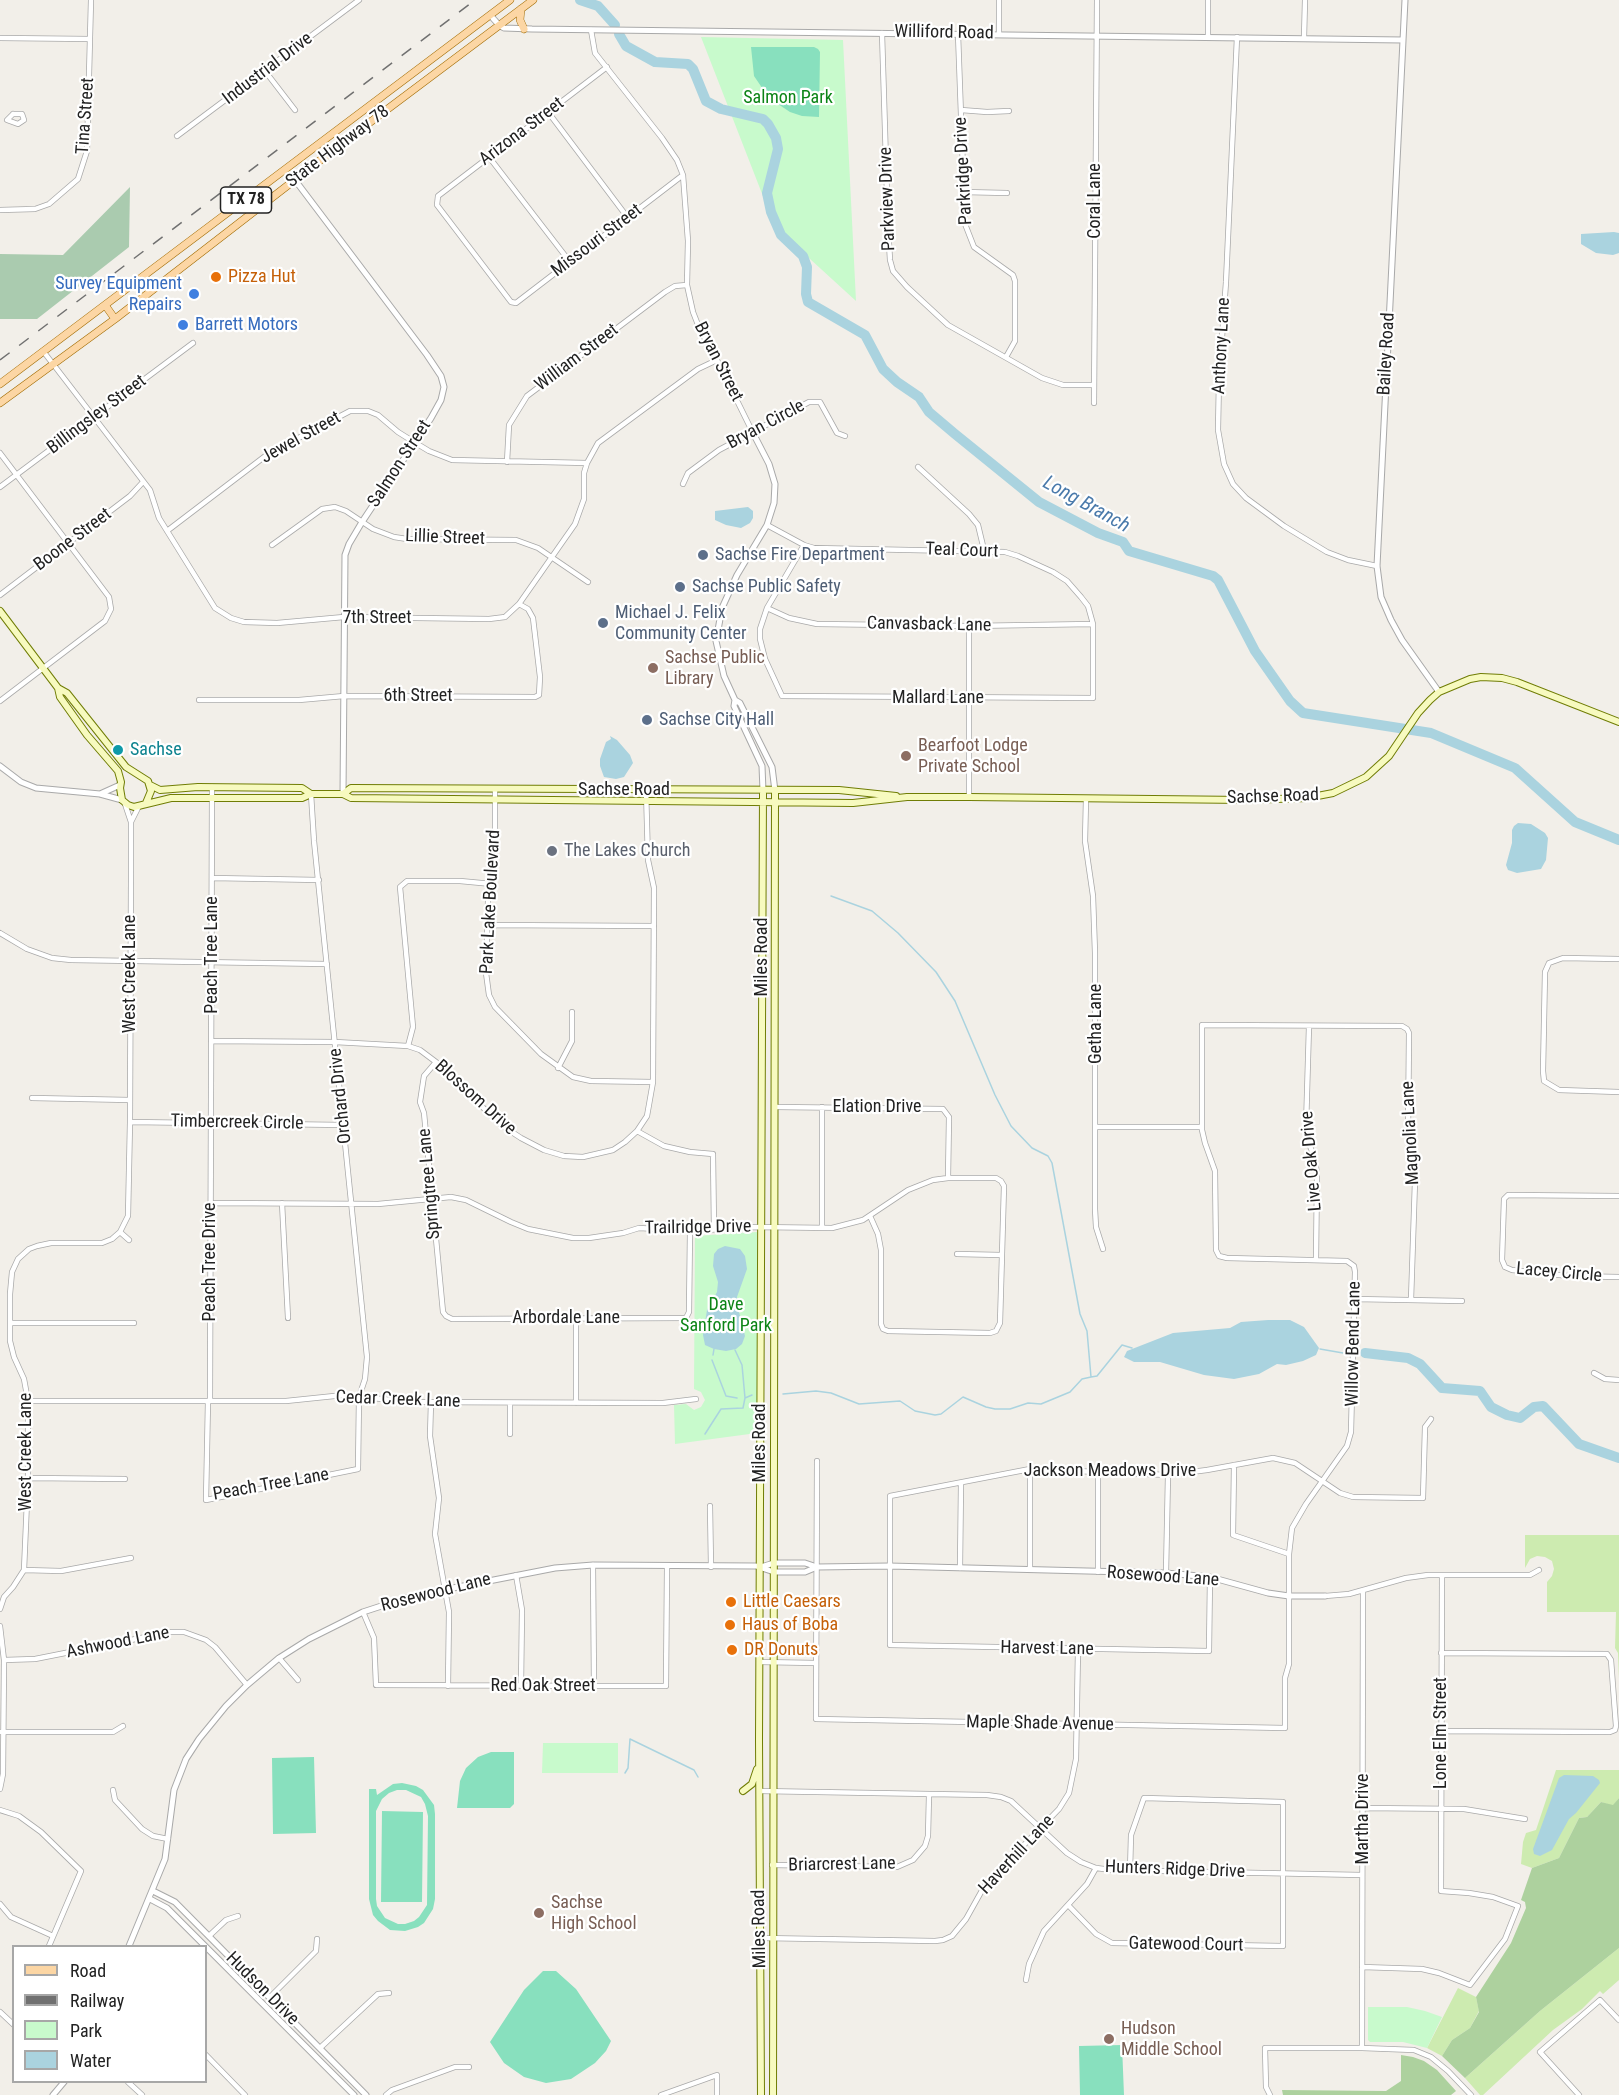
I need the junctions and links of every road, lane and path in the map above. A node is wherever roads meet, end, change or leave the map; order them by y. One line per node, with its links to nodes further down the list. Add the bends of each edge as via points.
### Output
1 (90, 0): 23 (street, Tina Street)
2 (359, 0): 26 (street, Industrial Drive)
3 (510, 0): 11 (main road, State Highway 78 / TX 78)
4 (533, 0): 10 (main road, State Highway 78 / TX 78)
5 (999, 0): 17 (street)
6 (1097, 0): 18 (street, Coral Lane)
7 (1208, 0): 19 (street)
8 (1305, 0): 22 (street)
9 (1404, 0): 24 (street, Bailey Road)
10 (521, 9): 12 (main road, State Highway 78 / TX 78); 13 (main road)
11 (490, 15): 12 (street); 44 (main road, State Highway 78 / TX 78)
12 (499, 25): 13 (street, Williford Road); 36 (main road, State Highway 78 / TX 78)
13 (524, 29): 14 (street, Williford Road)
14 (591, 30): 15 (street, Williford Road); 25 (street, Bryan Street, via 595,53)
15 (882, 33): 16 (street, Williford Road); 48 (street, Parkview Drive, via 893,271 948,325)
16 (958, 34): 17 (street, Williford Road); 28 (street, Parkridge Drive)
17 (999, 34): 18 (street, Williford Road)
18 (1096, 35): 19 (street, Williford Road); 52 (street, Coral Lane)
19 (1208, 37): 20 (street, Williford Road)
20 (1237, 37): 22 (street, Williford Road); 75 (street, Anthony Lane, via 1219,379 1218,430 1224,464 1233,484 1246,498 1284,526 1327,552)
21 (0, 38): 23 (street)
22 (1304, 38): 24 (street, Williford Road)
23 (90, 39): 39 (street, Tina Street, via 87,151 78,179 49,204 35,209)
24 (1403, 40): 75 (street, Bailey Road)
25 (607, 67): 30 (street, Arizona Street); 35 (street, Bryan Street, via 662,138)
26 (265, 71): 27 (street); 33 (street, Industrial Drive)
27 (295, 110)
28 (961, 111): 29 (street); 37 (street, Parkridge Drive)
29 (1009, 111)
30 (548, 112): 34 (street, Arizona Street); 40 (street)
31 (0, 117): 32 (street)
32 (7, 120)
33 (177, 136)
34 (489, 157): 41 (street); 43 (street, Arizona Street, via 438,196 437,205)
35 (683, 175): 40 (street, Missouri Street); 42 (street, Bryan Street)
36 (295, 180): 45 (main road, State Highway 78 / TX 78); 58 (street, Salmon Street, via 441,375 441,400)
37 (963, 192): 38 (street); 48 (street, Parkridge Drive, via 965,224 974,247 1015,280 1015,341)
38 (1007, 193)
39 (0, 210)
40 (628, 218): 41 (street, Missouri Street)
41 (570, 262): 43 (street, Missouri Street, via 516,303)
42 (687, 285): 49 (street, Bryan Street, via 700,330); 60 (street, William Street, via 665,291 526,396 509,425)
43 (511, 302)
44 (105, 305): 45 (main road); 47 (main road, State Highway 78 / TX 78)
45 (115, 319): 50 (main road, State Highway 78 / TX 78)
46 (194, 343): 55 (street, Billingsley Street)
47 (43, 351): 50 (street, 7th Street); 51 (main road, State Highway 78 / TX 78)
48 (1006, 357): 52 (street, Parkview Drive, via 1062,385)
49 (717, 360): 56 (street, Bryan Street); 61 (street, 7th Street, via 698,369 598,443)
50 (53, 364): 53 (main road, State Highway 78 / TX 78); 55 (street, 7th Street)
51 (0, 384)
52 (1094, 385): 54 (street, Coral Lane)
53 (0, 403)
54 (1094, 403)
55 (93, 418): 63 (street, Billingsley Street); 64 (street, 7th Street)
56 (752, 431): 57 (street, Bryan Circle, via 814,401 820,402 837,433); 65 (street, Bryan Circle, via 688,473); 68 (street, Bryan Street, via 775,484)
57 (845, 436)
58 (414, 442): 60 (street, Jewel Street, via 452,460); 67 (street, Salmon Street); 69 (street, Jewel Street, via 378,415 350,411 268,454)
59 (0, 453): 63 (street)
60 (507, 462): 61 (street, Jewel Street)
61 (587, 463): 74 (street, 7th Street, via 581,510)
62 (918, 467): 73 (street, via 978,525)
63 (16, 474): 66 (street, Billingsley Street); 70 (street)
64 (143, 482): 69 (street, 7th Street); 70 (street, Boone Street)
65 (683, 484)
66 (0, 487)
67 (362, 522): 71 (street, Lillie Street, via 335,507 322,508); 74 (street, Lillie Street, via 407,539 516,540); 81 (street, Salmon Street, via 345,555)
68 (767, 525): 72 (street, Teal Court); 91 (street, Bryan Street, via 733,583 718,625 718,657)
69 (167, 531): 81 (street, 7th Street, via 215,608 231,618 277,622)
70 (68, 543): 77 (street, Boone Street); 84 (street, via 110,597 111,609 105,621)
71 (272, 545)
72 (804, 546): 73 (street, Teal Court); 79 (street)
73 (984, 550): 82 (street, Teal Court, via 1018,555 1067,581 1088,606)
74 (552, 557): 76 (street, Lillie Street); 78 (street, 7th Street)
75 (1377, 566): 86 (street, Bailey Road, via 1391,620)
76 (588, 582)
77 (0, 595)
78 (519, 604): 81 (street, 7th Street, via 505,617 489,619); 87 (street, 6th Street, via 533,618 539,695)
79 (767, 608): 83 (street, Canvasback Lane, via 817,624); 88 (street, Mallard Lane, via 760,639 782,696)
80 (0, 611): 84 (main road)
81 (344, 617): 87 (street, Salmon Street)
82 (1093, 624): 83 (street, Canvasback Lane); 89 (street, Teal Court)
83 (969, 626): 88 (street)
84 (43, 668): 85 (main road); 92 (street)
85 (58, 688): 95 (main road, via 67,693 114,754); 96 (main road, via 60,698 118,771)
86 (1439, 692): 93 (main road, Sachse Road, via 1470,679 1502,678); 109 (main road, Sachse Road, via 1418,712 1389,756 1366,777 1325,795 1248,800)
87 (344, 696): 90 (street, 6th Street); 105 (street, Salmon Street)
88 (969, 698): 89 (street, Mallard Lane); 106 (street)
89 (1093, 698)
90 (199, 700)
91 (735, 700): 101 (street, Bryan Street, via 762,766); 102 (street, Bryan Street, via 772,767)
92 (0, 701)
93 (1619, 722)
94 (0, 766): 103 (street, via 36,788)
95 (135, 774): 96 (main road); 97 (main road, via 144,777)
96 (121, 783): 103 (street); 111 (main road)
97 (150, 786): 98 (main road, Sachse Road, via 160,790); 115 (main road, via 150,796)
98 (212, 787): 104 (main road, Sachse Road, via 302,788); 108 (street, Peach Tree Lane)
99 (495, 789): 100 (main road, Sachse Road); 105 (main road, Sachse Road, via 351,788); 110 (street, Park Lake Boulevard)
100 (646, 790): 101 (main road, Sachse Road); 112 (street, Blossom Drive)
101 (763, 791): 102 (main road, Sachse Road); 113 (main road, Miles Road)
102 (775, 791): 107 (main road, Sachse Road, via 839,790); 114 (main road, Miles Road)
103 (100, 794): 111 (street)
104 (311, 794): 105 (main road, Sachse Road); 108 (main road, Sachse Road, via 302,798); 118 (street, Orchard Drive)
105 (343, 794): 110 (main road, Sachse Road, via 351,798)
106 (969, 796): 107 (main road, Sachse Road); 109 (main road, Sachse Road)
107 (907, 797): 114 (main road, Sachse Road, via 853,803)
108 (212, 798): 115 (main road, Sachse Road, via 171,798); 117 (street, Peach Tree Lane)
109 (1086, 799): 147 (street, Getha Lane, via 1085,841 1093,896 1095,952)
110 (495, 800): 112 (main road, Sachse Road); 119 (street, Park Lake Boulevard)
111 (123, 801): 115 (main road, via 134,807); 116 (street, West Creek Lane)
112 (646, 801): 113 (main road, Sachse Road); 121 (street, Blossom Drive)
113 (763, 802): 114 (main road, Sachse Road); 128 (main road, Miles Road)
114 (775, 802): 129 (main road, Miles Road)
115 (142, 805): 116 (street, West Creek Lane)
116 (131, 822): 124 (street, West Creek Lane)
117 (212, 878): 118 (street); 125 (street, Peach Tree Lane)
118 (319, 880): 126 (street, Orchard Drive)
119 (492, 884): 120 (street, Park Lake Boulevard); 134 (street, via 407,881 400,887 413,1027)
120 (487, 925): 121 (street); 136 (street, Park Lake Boulevard, via 489,995 516,1030)
121 (654, 926): 137 (street, Blossom Drive)
122 (0, 933): 124 (street, via 52,958)
123 (1619, 959): 138 (street, via 1563,958 1549,963 1545,972 1543,1062 1544,1081 1558,1090)
124 (130, 962): 125 (street); 140 (street, West Creek Lane)
125 (212, 962): 126 (street); 132 (street, Peach Tree Lane)
126 (327, 964): 133 (street, Orchard Drive)
127 (572, 1012): 136 (street, via 572,1041)
128 (762, 1020): 129 (main road); 156 (main road, Miles Road)
129 (776, 1020): 141 (main road, Miles Road)
130 (1202, 1025): 131 (street, Magnolia Lane); 146 (street, Willow Bend Lane)
131 (1309, 1026): 166 (street, Live Oak Drive, via 1306,1127 1317,1174); 169 (street, Magnolia Lane, via 1402,1026 1408,1031 1408,1137 1415,1181)
132 (211, 1041): 133 (street, Blossom Drive); 144 (street, Peach Tree Lane)
133 (335, 1042): 134 (street, Blossom Drive); 145 (street, Orchard Drive)
134 (408, 1046): 135 (street, Blossom Drive)
135 (436, 1062): 148 (street, Blossom Drive, via 501,1125 544,1150 564,1156 599,1154 613,1150); 151 (street, Springtree Lane, via 424,1076 420,1102)
136 (558, 1068): 137 (street, Park Lake Boulevard, via 591,1081)
137 (653, 1082): 148 (street, Blossom Drive, via 650,1107)
138 (1619, 1092)
139 (32, 1098): 140 (street)
140 (130, 1100): 143 (street, West Creek Lane)
141 (776, 1107): 142 (street, Elation Drive); 157 (main road, Miles Road)
142 (822, 1107): 149 (street, Elation Drive, via 943,1109 949,1118); 158 (street)
143 (130, 1122): 144 (street, Timbercreek Circle); 161 (street, West Creek Lane, via 128,1216)
144 (211, 1123): 145 (street, Timbercreek Circle); 152 (street, Peach Tree Drive)
145 (344, 1125): 154 (street, Orchard Drive)
146 (1202, 1126): 147 (street); 166 (street, Willow Bend Lane, via 1215,1171 1219,1256)
147 (1095, 1127): 163 (street, Getha Lane, via 1096,1227)
148 (637, 1131): 159 (street, via 664,1146 713,1154)
149 (948, 1178): 155 (street, Trailridge Drive, via 908,1190); 165 (street, Trailridge Drive, via 1001,1180)
150 (1619, 1196): 167 (street, Lacey Circle, via 1508,1195 1504,1199 1502,1260 1512,1270)
151 (431, 1198): 154 (street, Trailridge Drive); 160 (street, Trailridge Drive, via 466,1200 528,1229 573,1238 601,1237 639,1228); 171 (street, Springtree Lane)
152 (210, 1203): 153 (street, Trailridge Drive); 183 (street, Peach Tree Drive)
153 (282, 1203): 154 (street, Trailridge Drive); 172 (street)
154 (352, 1204): 180 (street, Orchard Drive, via 367,1357)
155 (870, 1216): 158 (street, Trailridge Drive, via 847,1225); 165 (street, via 881,1250 881,1324 888,1331 996,1331 1000,1323)
156 (761, 1228): 157 (street, Trailridge Drive); 159 (street, Trailridge Drive); 176 (main road, Miles Road)
157 (775, 1228): 158 (street, Trailridge Drive); 177 (main road, Miles Road)
158 (822, 1228)
159 (714, 1229): 160 (street, Trailridge Drive)
160 (690, 1231): 173 (street, Arbordale Lane, via 686,1318)
161 (120, 1232): 162 (street); 174 (street, West Creek Lane, via 102,1243 51,1243 22,1254 12,1272)
162 (129, 1240)
163 (1103, 1249)
164 (957, 1254): 165 (street)
165 (1002, 1254)
166 (1316, 1260): 168 (street, Willow Bend Lane, via 1347,1261 1354,1266)
167 (1619, 1277)
168 (1354, 1299): 169 (street); 196 (street, Willow Bend Lane, via 1351,1432 1347,1446)
169 (1411, 1300): 170 (street)
170 (1462, 1301)
171 (443, 1312): 173 (street, Arbordale Lane, via 452,1319)
172 (288, 1318)
173 (576, 1318): 186 (street)
174 (10, 1323): 175 (street); 182 (street, West Creek Lane, via 10,1341)
175 (134, 1323)
176 (760, 1370): 177 (main road); 206 (main road, Miles Road)
177 (775, 1370): 201 (main road, Miles Road)
178 (1594, 1373): 179 (street)
179 (1619, 1380)
180 (358, 1397): 183 (street, Cedar Creek Lane); 183 (street, Peach Tree Lane, via 358,1469 206,1500); 184 (street, Cedar Creek Lane)
181 (696, 1399): 186 (street, Cedar Creek Lane)
182 (28, 1401): 183 (street, Cedar Creek Lane); 194 (street, West Creek Lane)
183 (209, 1401)
184 (431, 1402): 185 (street, Cedar Creek Lane); 218 (street, via 430,1436 439,1498 435,1534)
185 (510, 1403): 186 (street, Cedar Creek Lane); 188 (street)
186 (576, 1403)
187 (1431, 1419): 196 (street, Jackson Meadows Drive, via 1425,1427 1423,1498 1353,1497)
188 (510, 1434)
189 (817, 1461): 207 (street, Maple Shade Avenue)
190 (1234, 1465): 193 (street, Jackson Meadows Drive); 196 (street, Jackson Meadows Drive, via 1273,1458 1295,1463); 199 (street, via 1233,1535)
191 (1030, 1469): 192 (street, Jackson Meadows Drive); 197 (street, Jackson Meadows Drive); 209 (street)
192 (1098, 1471): 193 (street, Jackson Meadows Drive); 213 (street)
193 (1168, 1475): 214 (street)
194 (28, 1478): 195 (street); 210 (street, West Creek Lane)
195 (125, 1479)
196 (1323, 1481): 199 (street, Willow Bend Lane, via 1292,1528)
197 (961, 1483): 203 (street, Jackson Meadows Drive, via 890,1496); 208 (street)
198 (710, 1506): 205 (street)
199 (1289, 1554): 220 (street, Willow Bend Lane)
200 (131, 1558): 210 (street, via 61,1571)
201 (774, 1563): 206 (street, Rosewood Lane); 207 (street, Rosewood Lane); 212 (main road, Miles Road)
202 (593, 1564): 204 (street, Rosewood Lane); 215 (street, Rosewood Lane); 236 (street)
203 (889, 1566): 207 (street, Rosewood Lane); 208 (street, Rosewood Lane); 225 (street, Harvest Lane, via 890,1645)
204 (667, 1567): 205 (street, Rosewood Lane); 236 (street, Red Oak Street, via 666,1686)
205 (711, 1567): 206 (street, Rosewood Lane)
206 (760, 1567): 212 (street, Rosewood Lane); 229 (main road, Miles Road)
207 (817, 1567): 212 (street, Rosewood Lane, via 805,1572); 231 (street, Maple Shade Avenue)
208 (960, 1568): 209 (street, Rosewood Lane)
209 (1030, 1569): 213 (street, Rosewood Lane)
210 (24, 1570): 222 (street)
211 (1539, 1570): 216 (street, Rosewood Lane, via 1530,1575)
212 (774, 1572): 230 (main road, Miles Road)
213 (1098, 1572): 214 (street, Rosewood Lane)
214 (1166, 1573): 217 (street, Rosewood Lane)
215 (516, 1575): 218 (street, Rosewood Lane); 235 (street, via 522,1610)
216 (1442, 1576): 219 (street, Rosewood Lane, via 1406,1578); 226 (street, Lone Elm Street)
217 (1210, 1577): 220 (street, Rosewood Lane); 225 (street, Harvest Lane, via 1209,1651)
218 (444, 1589): 223 (street, Rosewood Lane); 234 (street, via 449,1612)
219 (1363, 1590): 221 (street, Rosewood Lane); 248 (street, Martha Drive)
220 (1289, 1596): 221 (street, Rosewood Lane); 237 (street, Maple Shade Avenue, via 1285,1728)
221 (1325, 1596)
222 (0, 1609)
223 (363, 1612): 227 (street, Rosewood Lane); 234 (street, Red Oak Street, via 374,1638 376,1685)
224 (0, 1626): 228 (street)
225 (1078, 1650): 237 (street, Haverhill Lane)
226 (1441, 1653): 239 (street, Lone Elm Street); 239 (street, via 1607,1654 1616,1726 1610,1732)
227 (279, 1658): 232 (street); 233 (street, Rosewood Lane)
228 (4, 1660): 233 (street, Ashwood Lane, via 35,1659 184,1632 215,1647); 240 (street)
229 (760, 1662): 230 (street); 241 (main road, Miles Road)
230 (774, 1663): 231 (street); 246 (main road, Miles Road)
231 (816, 1663): 237 (street, Maple Shade Avenue, via 816,1719)
232 (298, 1680)
233 (247, 1685): 253 (street, Rosewood Lane, via 219,1714 186,1759 174,1790)
234 (448, 1686): 235 (street, Red Oak Street)
235 (521, 1686): 236 (street, Red Oak Street)
236 (594, 1686)
237 (1076, 1725): 252 (street, Haverhill Lane, via 1075,1765 1069,1792)
238 (123, 1726): 240 (street, via 113,1732)
239 (1440, 1731): 249 (street, Lone Elm Street)
240 (1, 1732): 242 (street)
241 (760, 1757): 244 (main road, via 755,1778); 245 (main road, Miles Road)
242 (0, 1789)
243 (113, 1790): 253 (street, via 115,1800 142,1828 153,1836)
244 (743, 1791)
245 (760, 1791): 246 (street, Hunters Ridge Drive); 266 (main road, Miles Road)
246 (772, 1791): 247 (street, Hunters Ridge Drive); 254 (main road, Miles Road)
247 (929, 1795): 252 (street, Hunters Ridge Drive, via 1001,1797 1011,1801); 254 (street, Briarcrest Lane, via 928,1836 913,1860 897,1867)
248 (1362, 1808): 249 (street); 258 (street, Martha Drive)
249 (1440, 1809): 251 (street); 273 (street, Lone Elm Street, via 1441,1891 1485,1896 1518,1906 1505,1939 1470,1985 1422,1969)
250 (0, 1810): 265 (street, via 19,1816 41,1832 81,1871)
251 (1525, 1819)
252 (1041, 1829): 255 (street, Hunters Ridge Drive, via 1067,1853); 267 (street, Haverhill Lane, via 985,1885 960,1928 943,1940)
253 (168, 1839): 259 (street, Rosewood Lane)
254 (772, 1866): 267 (main road, Miles Road)
255 (1096, 1868): 256 (street, Hunters Ridge Drive); 262 (street)
256 (1130, 1871): 257 (street, Hunters Ridge Drive); 257 (street, via 1131,1835 1144,1798 1283,1802)
257 (1284, 1874): 258 (street, Hunters Ridge Drive); 262 (street, Gatewood Court, via 1283,1946 1112,1943 1096,1934)
258 (1362, 1875): 273 (street, Martha Drive)
259 (153, 1891): 260 (street, Rosewood Lane); 264 (street, Hudson Drive, via 175,1902)
260 (150, 1899): 270 (street, Rosewood Lane); 271 (street, Hudson Drive, via 167,1908)
261 (0, 1904): 265 (street, via 11,1917)
262 (1068, 1905): 274 (street, via 1044,1931)
263 (238, 1916): 264 (street, via 226,1920)
264 (208, 1935): 276 (street, Hudson Drive)
265 (52, 1936): 269 (street)
266 (760, 1938): 267 (street, Haverhill Lane); 286 (main road, Miles Road)
267 (773, 1938): 287 (main road, Miles Road)
268 (317, 1939): 276 (street, via 316,1951)
269 (50, 1945)
270 (130, 1945)
271 (204, 1945)
272 (207, 1948): 293 (street, Hudson Drive)
273 (1362, 1967): 283 (street, Martha Drive)
274 (1026, 1980)
275 (389, 1993): 282 (street, via 378,1994)
276 (270, 1997): 282 (street, Hudson Drive)
277 (0, 2012): 279 (street)
278 (12, 2015): 279 (street)
279 (8, 2020): 281 (street)
280 (1619, 2020): 302 (street, via 1600,2000 1539,2052)
281 (12, 2023)
282 (320, 2048): 294 (street, Hudson Drive)
283 (1362, 2048): 300 (street, via 1265,2048 1266,2087); 301 (street, via 1414,2050 1448,2071)
284 (207, 2056): 292 (street)
285 (469, 2067): 295 (street, via 455,2067)
286 (761, 2080): 287 (main road); 298 (main road, Miles Road)
287 (773, 2080): 299 (main road, Miles Road)
288 (63, 2083): 290 (street)
289 (129, 2083): 291 (street)
290 (52, 2095)
291 (142, 2095)
292 (245, 2095)
293 (354, 2095)
294 (366, 2095)
295 (386, 2095)
296 (662, 2095): 297 (street, via 717,2075)
297 (717, 2095)
298 (761, 2095)
299 (773, 2095)
300 (1270, 2095)
301 (1471, 2095)
302 (1580, 2095)

